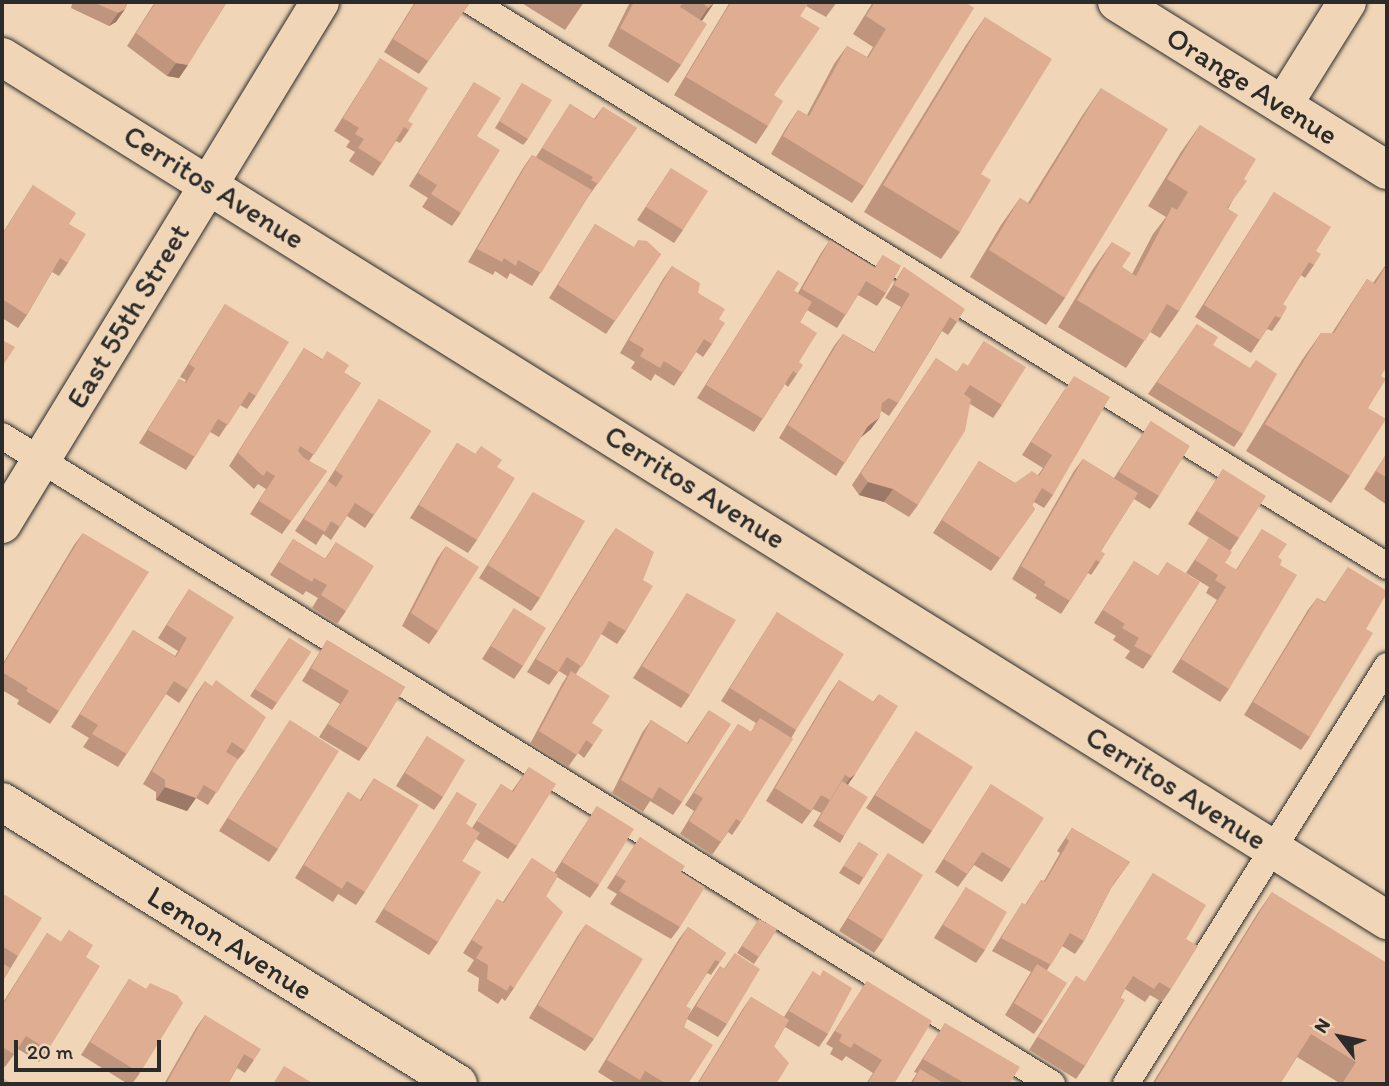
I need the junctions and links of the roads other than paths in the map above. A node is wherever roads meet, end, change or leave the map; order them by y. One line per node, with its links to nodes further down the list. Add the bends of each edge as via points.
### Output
1 (320, 2): 8 (street, East 55th Street)
2 (472, 2): 12 (lane)
3 (1117, 2): 6 (street, Orange Avenue)
4 (1347, 2): 6 (street)
5 (2, 57): 8 (street, Cerritos Avenue)
6 (1283, 105): 7 (street, Orange Avenue)
7 (1387, 170)
8 (210, 183): 10 (street, East 55th Street); 15 (street, Cerritos Avenue)
9 (2, 436): 10 (lane)
10 (41, 460): 11 (street, East 55th Street); 18 (lane)
11 (2, 524)
12 (1387, 566)
13 (1387, 666): 15 (lane)
14 (2, 803): 17 (street, Lemon Avenue)
15 (1274, 849): 16 (street, Cerritos Avenue); 19 (lane)
16 (1387, 920)
17 (458, 1084)
18 (1052, 1084)
19 (1126, 1084)

